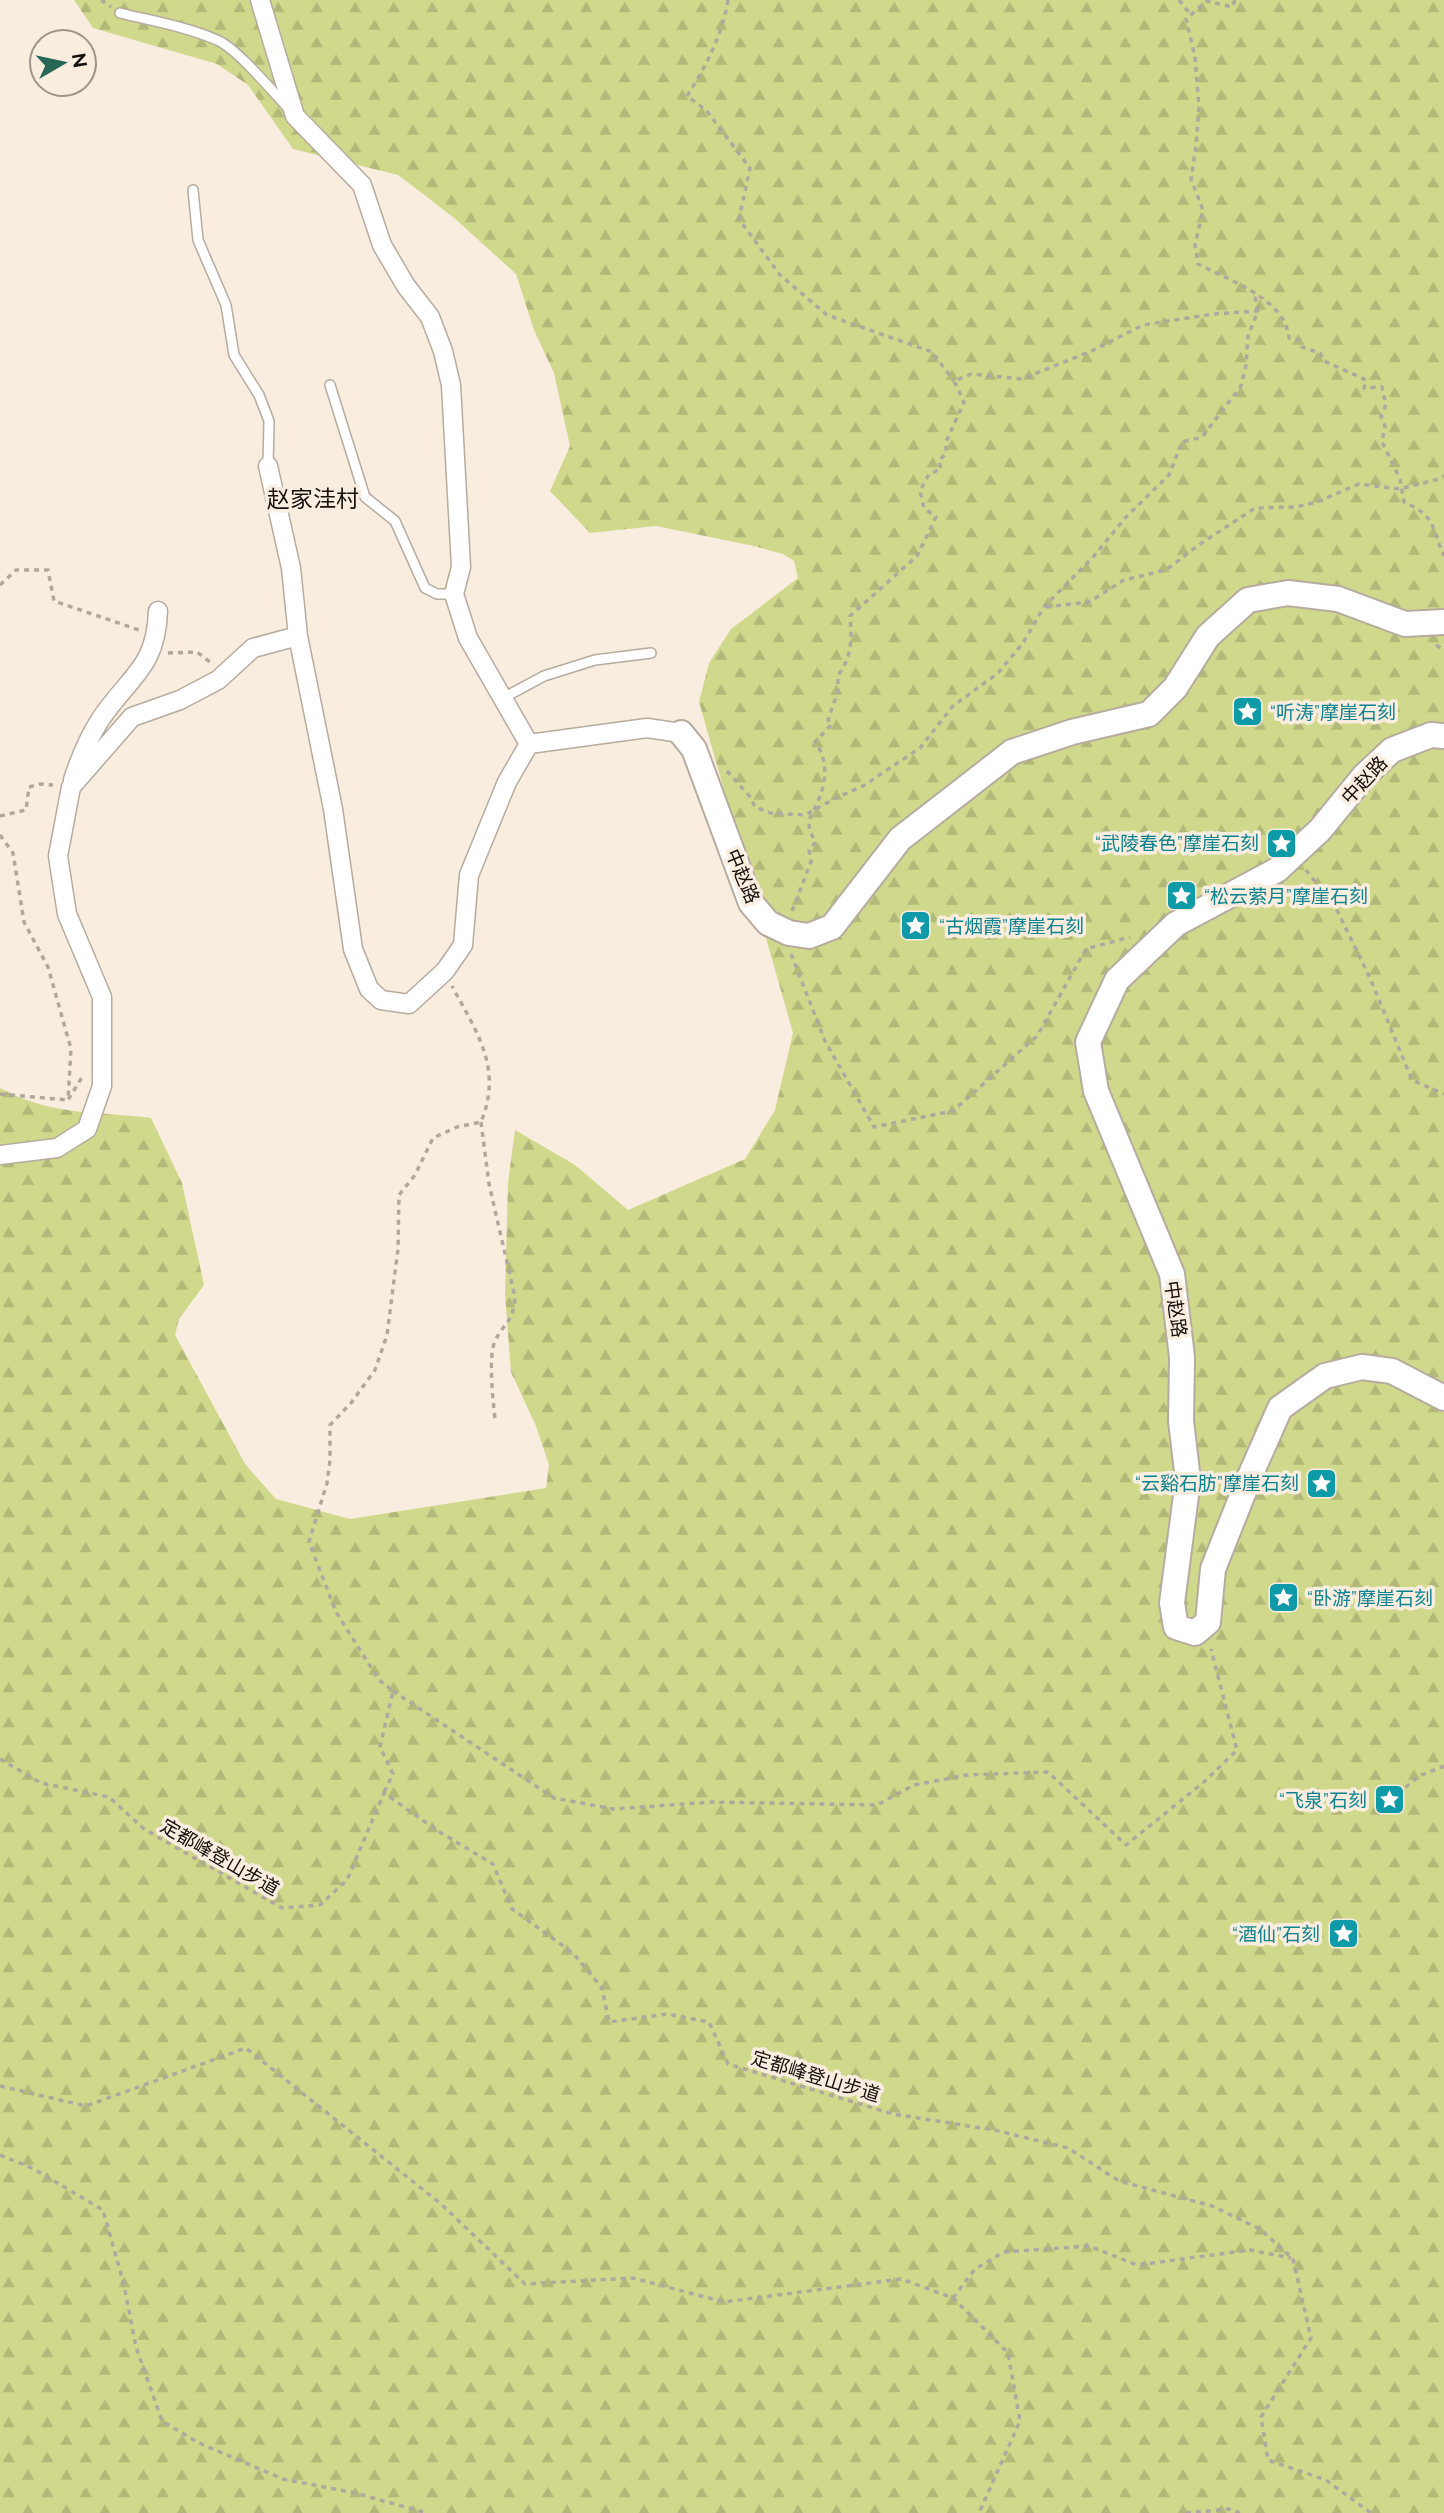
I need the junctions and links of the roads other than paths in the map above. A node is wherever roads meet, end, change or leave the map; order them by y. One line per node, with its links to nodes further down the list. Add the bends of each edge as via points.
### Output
1 (260, 0): 3 (street)
2 (120, 13): 3 (lane, via 221,42)
3 (295, 116): 7 (street, via 362,185 382,246 430,317 443,351 451,385 461,567)
4 (193, 190): 6 (lane, via 198,240 226,306 234,355 260,396 269,421)
5 (330, 385): 7 (lane, via 365,497 395,521 425,588 436,594)
6 (268, 466): 10 (street, via 291,568)
7 (454, 594): 12 (street, via 468,638)
8 (158, 611): 16 (street, via 157,636 146,663 101,718 82,751)
9 (1444, 622): 13 (street, 中赵路, via 1405,624 1338,599 1288,593 1248,600 1208,636 1175,688 1149,714 1013,752 900,839 832,927 809,936 782,931 751,903 694,749)
10 (298, 636): 15 (street, via 333,809 353,949 369,989 381,1000 409,1004 445,971 463,944 469,875 507,782); 16 (street, via 253,648 225,674 180,700 132,717)
11 (651, 653): 12 (lane, via 594,660 544,676)
12 (503, 698): 15 (street)
13 (681, 733): 15 (street, via 647,727)
14 (1444, 736): 18 (street, 中赵路, via 1392,750 1277,870 1176,924 1117,980 1088,1042 1096,1091 1172,1274 1182,1357 1181,1421 1188,1480 1172,1603 1176,1627 1195,1633 1208,1622 1213,1570 1280,1408 1325,1376 1362,1367 1392,1371)
15 (529, 744)
16 (71, 787): 17 (street, via 58,856 67,914 102,997 102,1086 87,1129 57,1148)
17 (0, 1155)
18 (1444, 1398)

